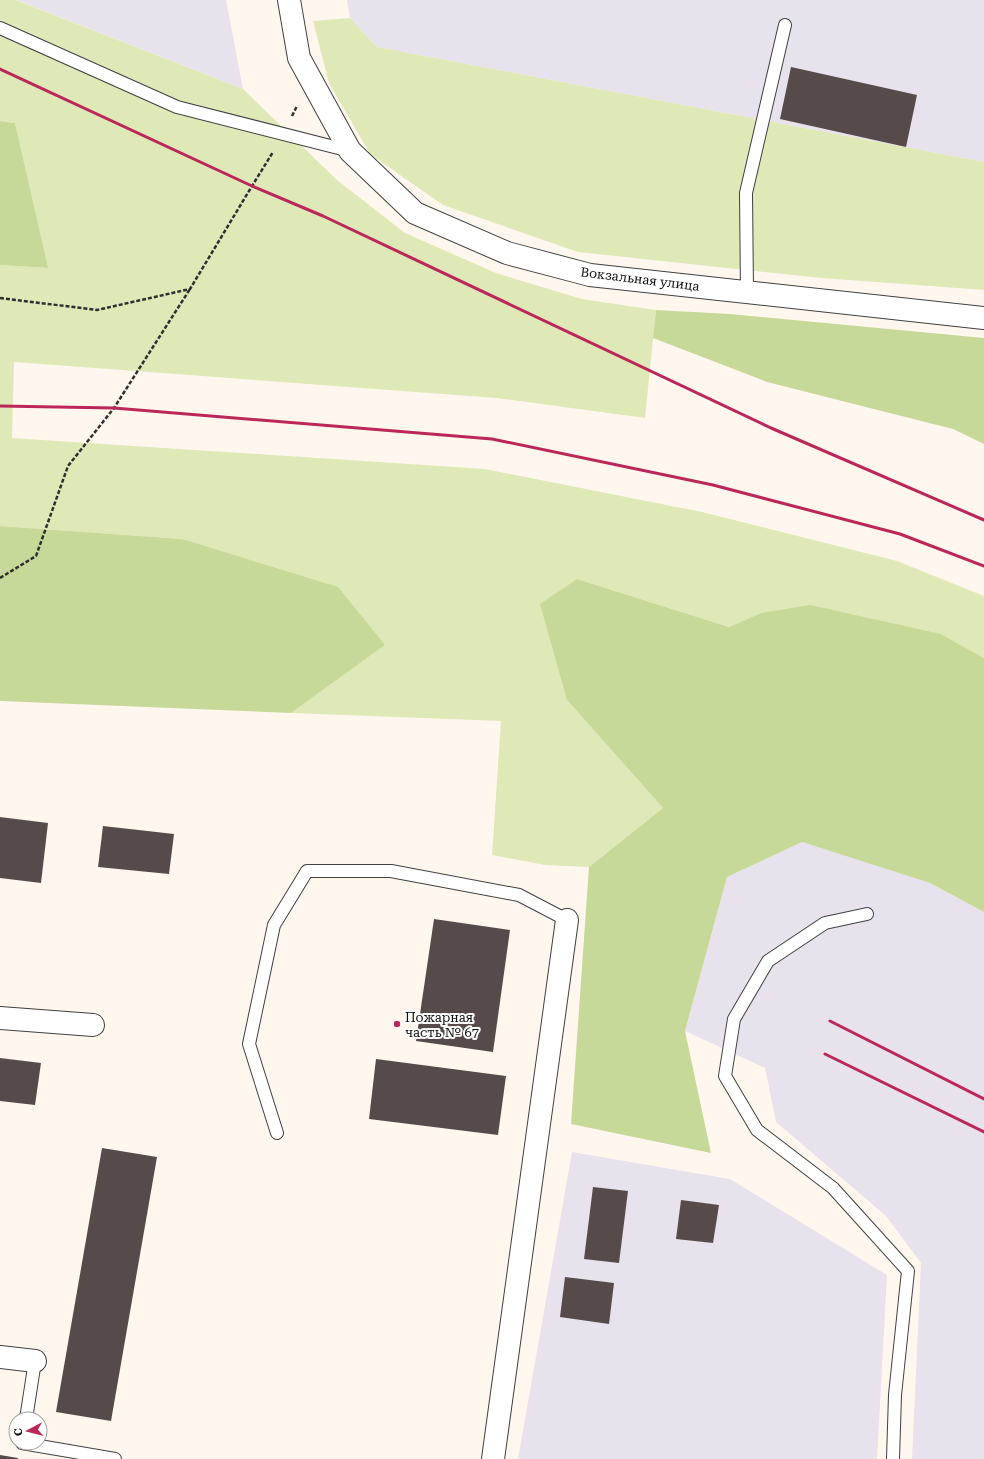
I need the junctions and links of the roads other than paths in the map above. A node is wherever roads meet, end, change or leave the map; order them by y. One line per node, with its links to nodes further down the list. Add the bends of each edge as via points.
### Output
1 (289, 0): 4 (street, Вокзальная улица, via 299,58)
2 (786, 25): 5 (lane, via 746,193)
3 (0, 28): 4 (lane, via 177,107)
4 (350, 151): 5 (street, Вокзальная улица, via 415,213 507,253 590,275)
5 (747, 292): 6 (street, Вокзальная улица)
6 (984, 318)
7 (867, 914): 18 (lane, via 825,923 768,961 734,1019 725,1076 757,1130 833,1188 908,1271 894,1395)
8 (567, 920): 11 (lane, via 519,895 413,875 391,871 307,872 274,925 250,1044); 17 (street)
9 (0, 1018): 10 (street)
10 (93, 1025)
11 (276, 1133)
12 (0, 1357): 13 (street)
13 (35, 1361): 14 (lane)
14 (27, 1411)
15 (48, 1447): 16 (lane)
16 (115, 1459)
17 (493, 1459)
18 (893, 1459)

